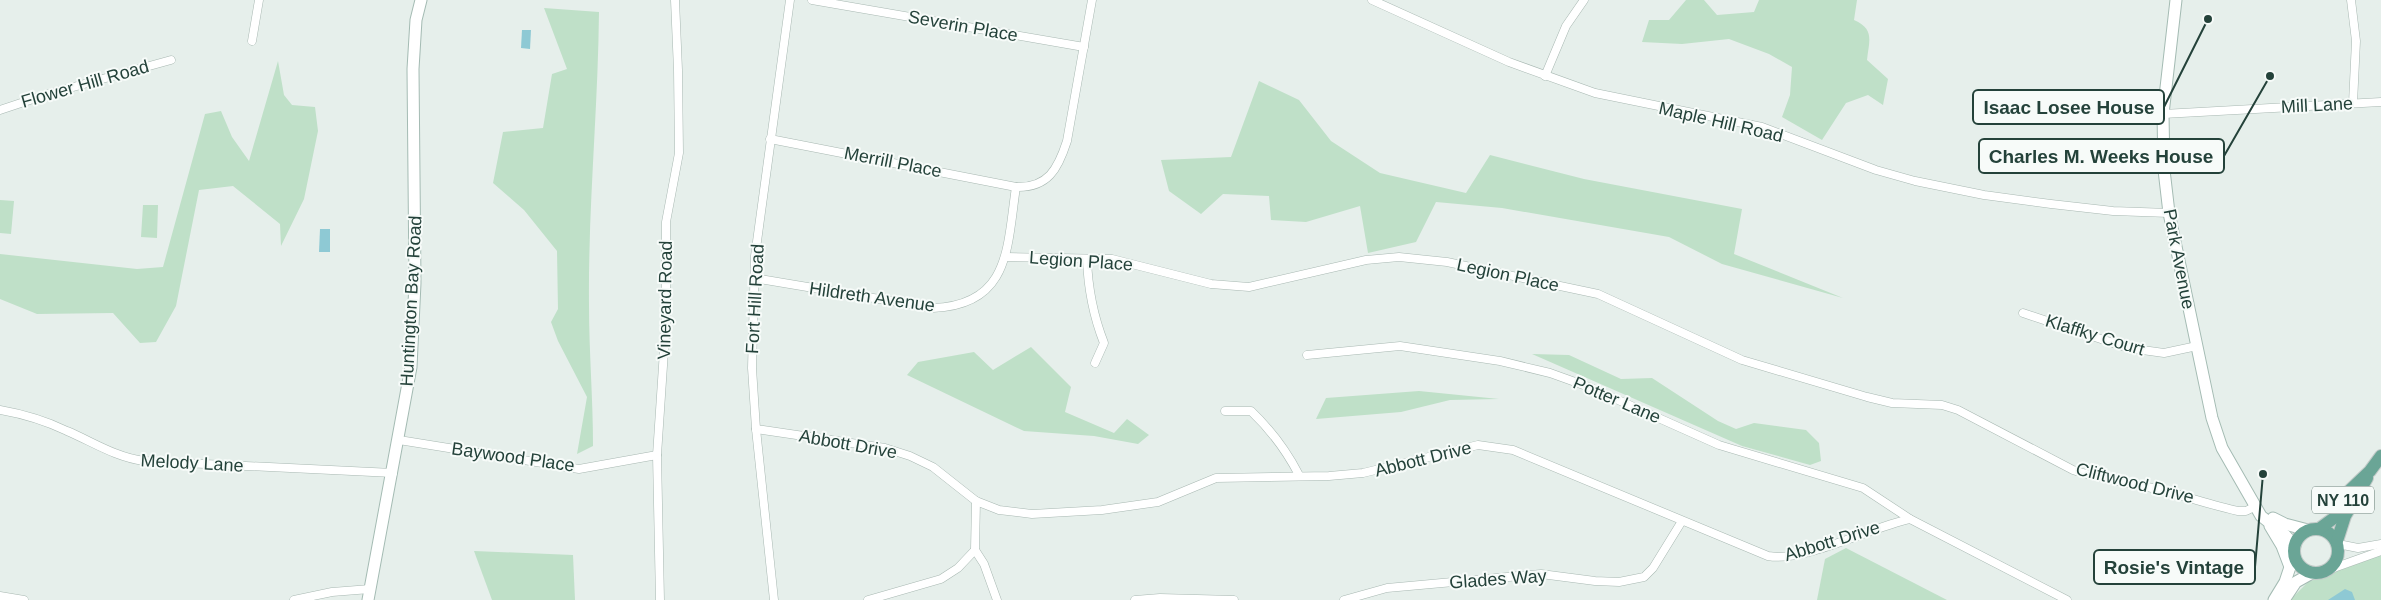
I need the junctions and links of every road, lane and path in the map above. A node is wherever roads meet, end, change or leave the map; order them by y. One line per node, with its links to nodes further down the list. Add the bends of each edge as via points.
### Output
1 (259, 0): 11 (street)
2 (421, 0): 33 (main road, Huntington Bay Road, via 416,20 414,69 416,188 411,367)
3 (674, 0): 34 (street, Vineyard Road, via 679,152 666,222 666,322)
4 (790, 0): 19 (street, Fort Hill Road)
5 (812, 0): 12 (street, Severin Place)
6 (1092, 0): 12 (street)
7 (1372, 0): 14 (street, Maple Hill Road)
8 (1584, 0): 14 (street, via 1566,26)
9 (2176, 0): 18 (main road, Park Avenue)
10 (2351, 0): 16 (street, via 2356,41)
11 (252, 41)
12 (1084, 47): 20 (street, via 1062,158 1044,182 1030,188)
13 (171, 60): 17 (street, Flower Hill Road)
14 (1545, 76): 21 (street, Maple Hill Road, via 1595,93 1762,127 1876,170 1934,186 2061,206)
15 (2381, 102): 16 (street, Mill Lane)
16 (2353, 103): 18 (street, Mill Lane)
17 (0, 110)
18 (2163, 114): 21 (main road, Park Avenue, via 2163,158)
19 (770, 139): 20 (street, Merrill Place); 24 (street, Fort Hill Road)
20 (1016, 187): 22 (street, Hildreth Avenue)
21 (2170, 213): 26 (main road, Park Avenue)
22 (1006, 257): 23 (street, Legion Place); 24 (street, Hildreth Avenue, via 1001,271 985,291 948,307 933,308)
23 (1087, 259): 28 (street, via 1094,319 1104,343); 31 (street, Legion Place, via 1144,266 1211,284 1249,287 1366,260 1399,257 1447,262 1598,294 1742,360 1892,403 1942,405)
24 (754, 278): 32 (street, Fort Hill Road, via 752,368)
25 (2023, 313): 26 (street, Klaffky Court, via 2128,348 2164,353)
26 (2197, 346): 40 (main road, Park Avenue, via 2216,434)
27 (1307, 356): 41 (street, Potter Lane, via 1400,346 1500,361 1550,373 1719,444 1863,488)
28 (1095, 363)
29 (0, 410): 37 (street, Melody Lane, via 46,422 125,458)
30 (1225, 411): 38 (street, via 1251,411 1288,454)
31 (1991, 427): 40 (street, Cliftwood Drive, via 2073,470 2091,476 2120,480 2238,510 2246,511)
32 (756, 429): 39 (street, Abbott Drive, via 885,448 910,456 933,468); 57 (street, Fort Hill Road)
33 (399, 440): 34 (street, Baywood Place, via 579,469); 37 (main road, Huntington Bay Road)
34 (657, 455): 56 (street, Vineyard Road)
35 (2381, 456): 36 (main road, NY 110)
36 (2370, 471): 44 (main road, NY 110, via 2349,491 2334,518); 45 (main road, NY 110, via 2345,516)
37 (393, 473): 52 (main road, Huntington Bay Road)
38 (1299, 475): 39 (street, Abbott Drive, via 1216,478 1158,502 1102,510 1032,514 999,510); 42 (street, Abbott Drive, via 1363,474 1478,445 1496,446 1513,450)
39 (976, 501): 47 (street)
40 (2256, 506): 43 (main road, Park Avenue); 44 (main road, Park Avenue, via 2284,524)
41 (1910, 519): 42 (street, Abbott Drive, via 1797,555 1778,558); 63 (street)
42 (1682, 521): 62 (street, Glades Way, via 1644,577 1619,582 1541,574 1387,588)
43 (2266, 522): 49 (main road); 49 (main road, Park Avenue, via 2282,532)
44 (2314, 530): 45 (main road, via 2331,534); 49 (main road, NY 110, via 2298,538)
45 (2338, 543): 46 (street, via 2358,548); 50 (main road, NY 110, via 2337,559)
46 (2381, 544)
47 (975, 550): 58 (street, via 942,580); 59 (street, via 984,564)
48 (2381, 551): 50 (street)
49 (2293, 556): 51 (main road, via 2300,567); 64 (main road, NY 110)
50 (2328, 570): 51 (main road)
51 (2312, 573): 65 (main road, via 2296,582)
52 (369, 594): 55 (street, via 332,592)
53 (0, 596): 54 (street)
54 (24, 600)
55 (294, 600)
56 (660, 600)
57 (774, 600)
58 (868, 600)
59 (997, 600)
60 (1135, 600): 61 (street)
61 (1234, 600)
62 (1344, 600)
63 (2067, 600)
64 (2274, 600)
65 (2284, 600)

